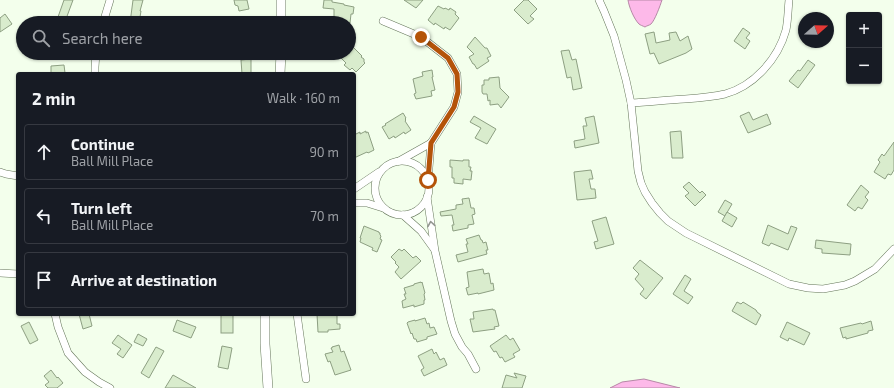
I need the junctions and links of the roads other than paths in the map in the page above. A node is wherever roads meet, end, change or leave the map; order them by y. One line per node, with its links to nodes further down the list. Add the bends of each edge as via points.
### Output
1 (110, 0): 5 (street)
2 (281, 0): 6 (street)
3 (599, 0): 12 (street, via 614,36)
4 (789, 0): 12 (street, via 788,21 777,52 761,72 738,89 709,97)
5 (105, 16)
6 (281, 16)
7 (383, 21): 13 (street, via 421,37 448,58 457,74 458,92 454,107)
8 (95, 60): 10 (street)
9 (281, 60): 11 (street)
10 (95, 72)
11 (280, 72)
12 (630, 103): 24 (street, via 641,183 660,213 686,233 789,284 808,288 823,289 856,281 875,269)
13 (431, 143): 14 (street); 18 (street)
14 (399, 161): 15 (street); 18 (street, via 414,163 423,170)
15 (381, 170): 19 (street); 22 (street, via 375,190)
16 (0, 172): 17 (street)
17 (16, 176)
18 (428, 180): 20 (street)
19 (356, 188)
20 (427, 197): 23 (street, via 417,210); 25 (street, one-way to 20)
21 (356, 203): 22 (street, via 367,202)
22 (384, 208): 23 (street)
23 (403, 215): 25 (street, via 422,231)
24 (894, 249)
25 (436, 251): 31 (street, via 455,334)
26 (0, 273): 27 (street)
27 (16, 274)
28 (55, 316): 33 (street, via 68,353 85,372)
29 (265, 316): 36 (street)
30 (297, 316): 32 (street)
31 (476, 369)
32 (306, 379)
33 (99, 382): 34 (street); 35 (street)
34 (93, 388)
35 (110, 388)
36 (268, 388)

